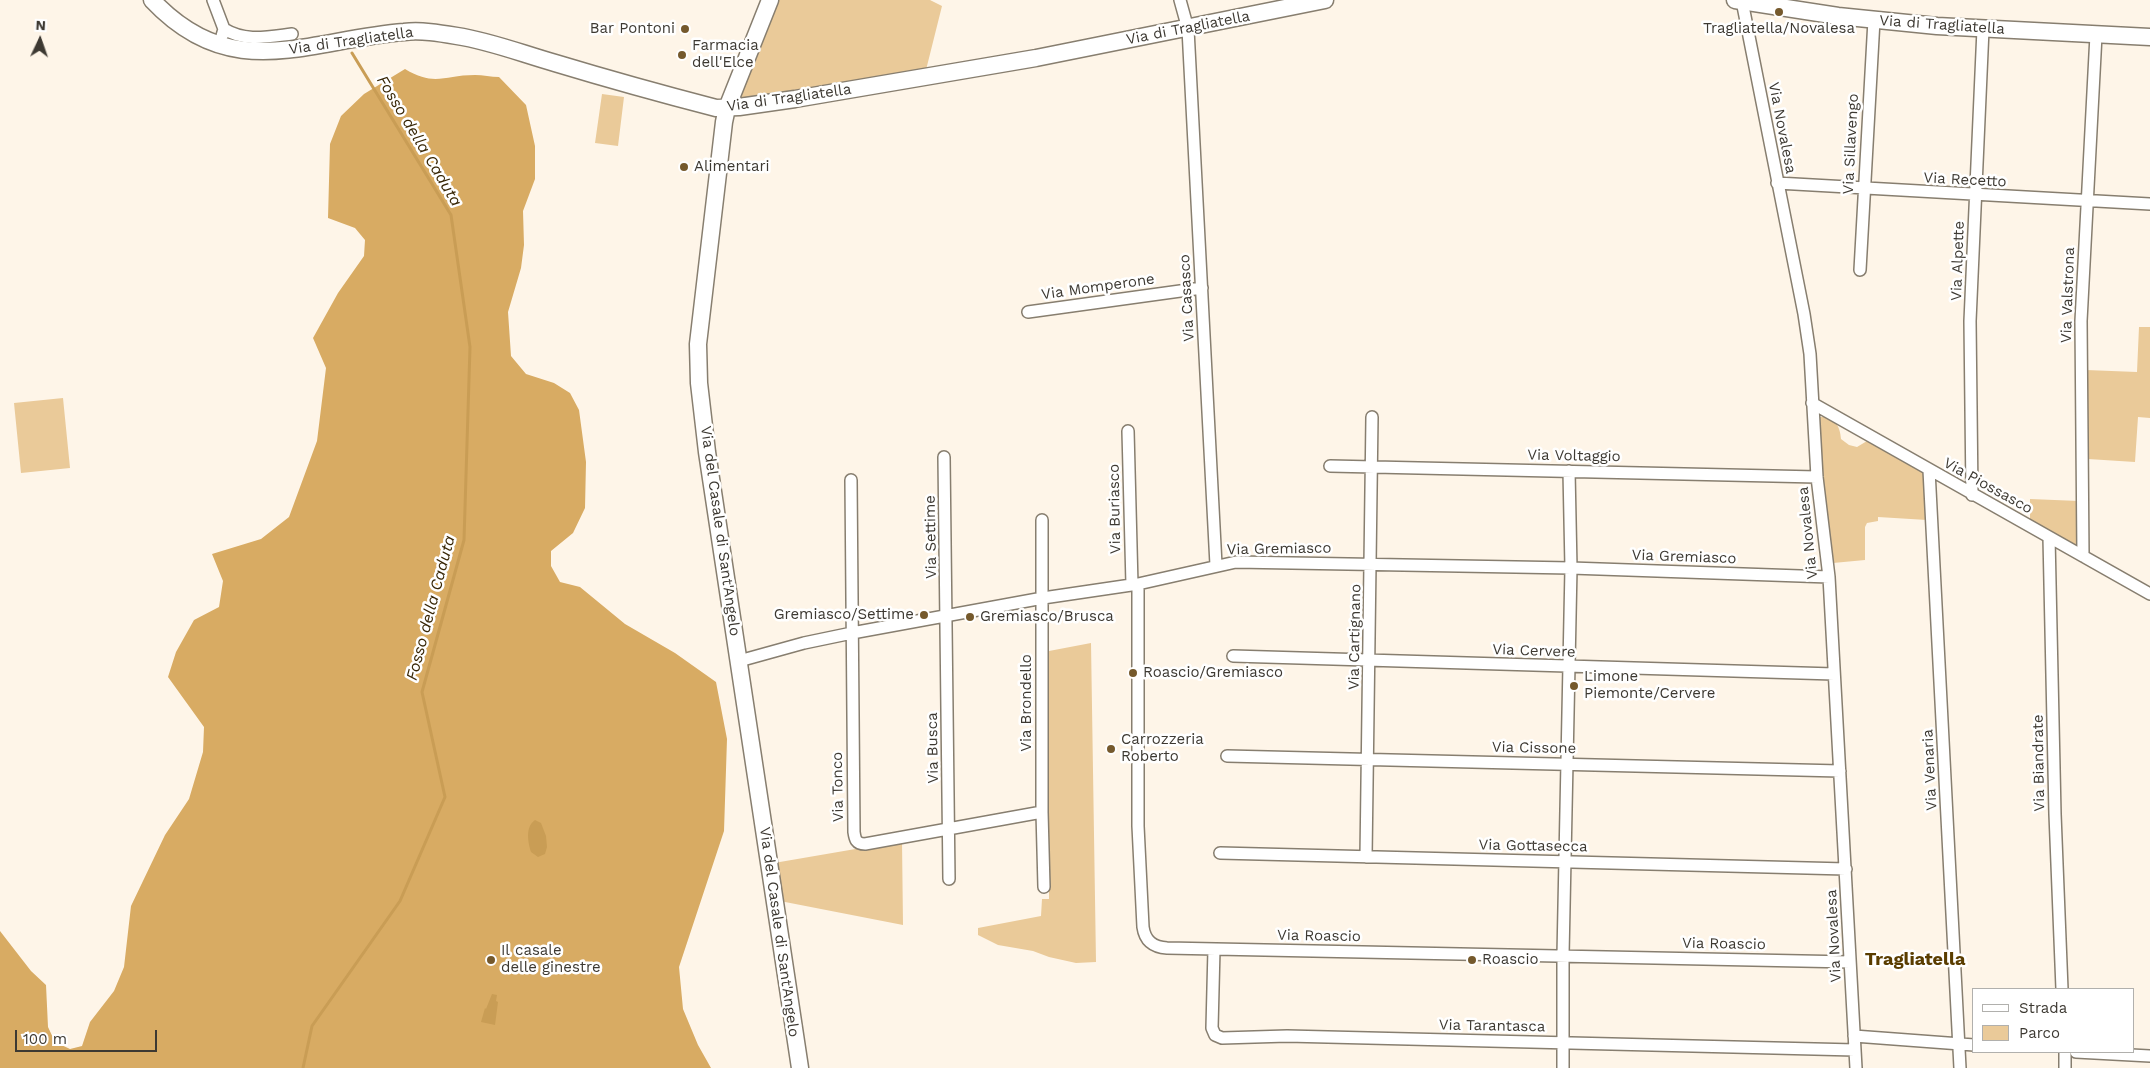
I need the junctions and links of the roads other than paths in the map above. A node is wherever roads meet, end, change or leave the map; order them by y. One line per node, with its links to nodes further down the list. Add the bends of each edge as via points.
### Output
1 (152, 0): 12 (street, Via di Tragliatella, via 191,34)
2 (213, 0): 12 (street)
3 (770, 0): 14 (street, Via del Casale di Sant'Angelo)
4 (1180, 0): 8 (street, Via Casasco)
5 (1325, 0): 8 (street, Via di Tragliatella)
6 (1739, 0): 7 (street, Via di Tragliatella); 15 (street, Via Novalesa)
7 (1874, 20): 9 (street, Via di Tragliatella); 16 (street, Via Sillavengo)
8 (1188, 29): 14 (street, Via di Tragliatella, via 1026,60); 21 (street, Via Casasco)
9 (1983, 29): 11 (street, Via di Tragliatella); 17 (street, Via Alpette)
10 (292, 34): 12 (street)
11 (2096, 35): 13 (street, Via di Tragliatella); 18 (street, Via Valstrona)
12 (222, 37): 14 (street, Via di Tragliatella, via 244,51 272,52 380,34 434,32 459,36 716,108)
13 (2150, 37)
14 (727, 108): 47 (street, Via del Casale di Sant'Angelo, via 702,298 698,370 707,452)
15 (1777, 183): 16 (street, Via Recetto); 23 (street, Via Novalesa, via 1807,332)
16 (1863, 189): 17 (street, Via Recetto); 20 (street, Via Sillavengo)
17 (1976, 196): 18 (street, Via Recetto); 33 (street, Via Alpette, via 1970,321)
18 (2087, 202): 19 (street, Via Recetto); 36 (street, Via Valstrona, via 2081,321)
19 (2150, 204)
20 (1860, 270)
21 (1202, 288): 22 (street, Via Momperone); 38 (street, Via Casasco)
22 (1028, 312)
23 (1812, 403): 29 (street, Via Piossasco); 31 (street, Via Novalesa)
24 (1372, 417): 28 (street, Via Cartignano)
25 (1128, 432): 41 (street, Via Buriasco)
26 (944, 457): 44 (street, Via Settime)
27 (1330, 466): 28 (street, Via Voltaggio)
28 (1372, 466): 30 (street, Via Voltaggio); 37 (street, Via Cartignano)
29 (1929, 470): 33 (street, Via Piossasco); 69 (street, Via Venaria)
30 (1570, 471): 31 (street, Via Voltaggio); 39 (street)
31 (1817, 477): 40 (street, Via Novalesa)
32 (851, 480): 45 (street)
33 (1972, 495): 35 (street, Via Piossasco)
34 (1042, 520): 43 (street, Via Brondello)
35 (2049, 537): 36 (street, Via Piossasco); 66 (street, Via Biandrate)
36 (2083, 556): 42 (street, Via Piossasco)
37 (1371, 563): 38 (street, Via Gremiasco, via 1240,562); 39 (street, Via Gremiasco); 48 (street, Via Cartignano)
38 (1216, 565): 41 (street, Via Gremiasco)
39 (1571, 568): 40 (street, Via Gremiasco); 49 (street)
40 (1829, 577): 50 (street, Via Novalesa)
41 (1135, 584): 43 (street, Via Gremiasco); 63 (street, Via Roascio, via 1138,826 1143,931 1148,942 1159,947)
42 (2150, 594)
43 (1043, 598): 44 (street, Via Gremiasco); 55 (street, Via Brondello)
44 (947, 616): 45 (street, Via Gremiasco); 56 (street, Via Busca)
45 (852, 633): 47 (street, Via Gremiasco); 56 (street, Via Tonco, via 855,840 865,844)
46 (1233, 656): 48 (street, Via Cervere)
47 (739, 661): 75 (street, Via del Casale di Sant'Angelo)
48 (1370, 661): 49 (street, Via Cervere); 52 (street, Via Cartignano)
49 (1570, 667): 50 (street, Via Cervere); 53 (street)
50 (1834, 674): 54 (street, Via Novalesa)
51 (1227, 756): 52 (street, Via Cissone)
52 (1368, 759): 53 (street, Via Cissone); 58 (street, Via Cartignano)
53 (1568, 764): 54 (street, Via Cissone); 59 (street)
54 (1840, 771): 60 (street, Via Novalesa)
55 (1042, 812): 56 (street, Via Tonco); 62 (street, Via Brondello)
56 (949, 829): 61 (street, Via Busca)
57 (1220, 852): 58 (street, Via Gottasecca)
58 (1366, 857): 59 (street, Via Gottasecca)
59 (1565, 861): 60 (street, Via Gottasecca); 64 (street)
60 (1846, 869): 65 (street, Via Novalesa)
61 (949, 879)
62 (1044, 887)
63 (1214, 949): 64 (street, Via Roascio); 68 (street, Via Tarantasca, via 1212,1028 1220,1038 1287,1036)
64 (1562, 955): 65 (street, Via Roascio); 68 (street)
65 (1850, 962): 67 (street, Via Novalesa)
66 (2062, 988)
67 (1854, 1036): 69 (street); 71 (street, Via Novalesa)
68 (1563, 1042): 71 (street, Via Tarantasca); 76 (street)
69 (1959, 1044): 70 (street); 78 (street, Via Venaria)
70 (1972, 1045)
71 (1855, 1050): 77 (street, Via Novalesa)
72 (2065, 1053): 79 (street)
73 (2094, 1053): 74 (street)
74 (2150, 1056)
75 (800, 1068)
76 (1563, 1068)
77 (1856, 1068)
78 (1960, 1068)
79 (2066, 1068)

